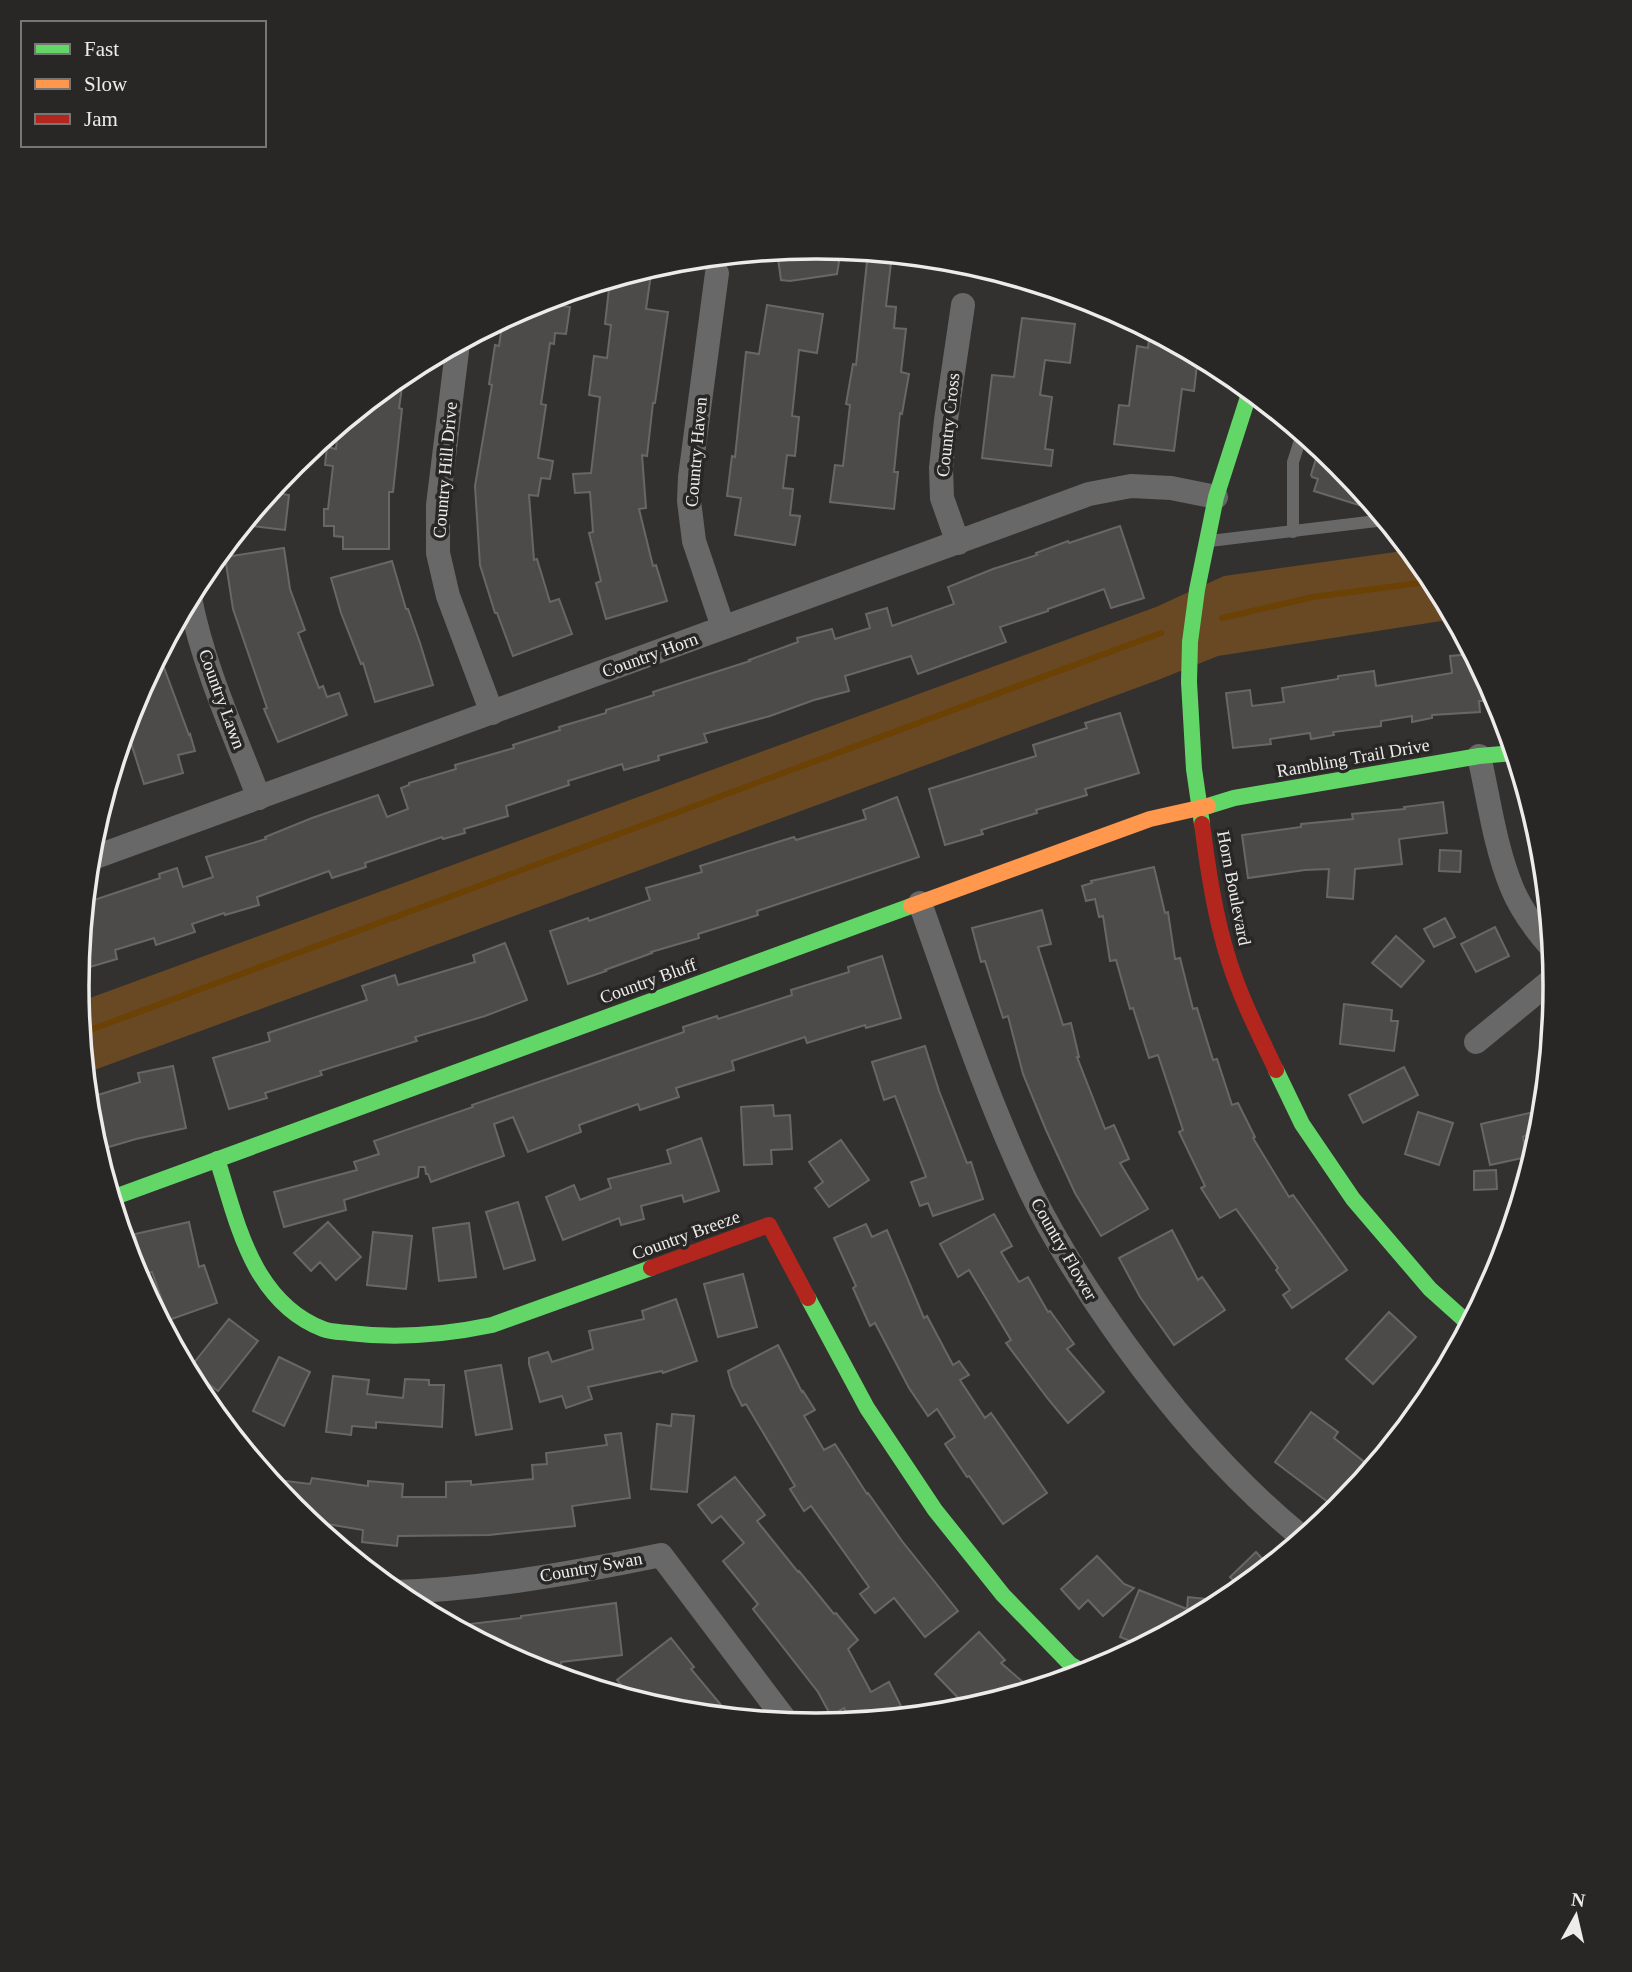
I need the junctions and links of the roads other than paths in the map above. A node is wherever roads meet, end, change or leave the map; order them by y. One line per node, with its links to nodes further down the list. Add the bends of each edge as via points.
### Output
1 (716, 273): 12 (street, Country Haven, via 689,501 694,541)
2 (963, 305): 10 (street, Country Cross, via 941,468 942,498)
3 (457, 355): 13 (street, Country Hill Drive, via 438,505 438,552 447,596)
4 (1247, 401): 6 (street, Horn Boulevard)
5 (1299, 443): 8 (lane, via 1293,461)
6 (1216, 497): 9 (street, Horn Boulevard); 10 (street, Country Horn, via 1131,486 1089,494)
7 (1374, 521): 8 (lane)
8 (1293, 532): 9 (lane)
9 (1207, 542): 17 (street, Horn Boulevard, via 1190,642 1194,769)
10 (958, 543): 12 (street, Country Horn)
11 (193, 612): 16 (street, Country Lawn, via 206,659)
12 (723, 627): 13 (street, Country Horn)
13 (492, 713): 16 (street, Country Horn)
14 (1505, 754): 15 (street, Rambling Trail Drive)
15 (1479, 756): 17 (street, Rambling Trail Drive, via 1234,798); 20 (street, via 1513,890)
16 (259, 798): 18 (street, Country Horn)
17 (1200, 809): 19 (street, Country Bluff, via 1150,819); 25 (street, Horn Boulevard, via 1210,885 1229,960 1302,1124 1353,1199 1430,1289)
18 (101, 855)
19 (919, 903): 23 (street, Country Bluff); 26 (street, Country Flower, via 995,1108 1061,1251 1176,1411 1217,1459)
20 (1541, 936)
21 (1543, 987): 22 (street)
22 (1476, 1042)
23 (217, 1159): 24 (street, Country Bluff); 28 (street, Country Breeze, via 250,1256 271,1290 294,1314 324,1330 385,1338 457,1333 492,1325 769,1225 867,1408 935,1510 1003,1595)
24 (120, 1195)
25 (1462, 1318)
26 (1296, 1531)
27 (414, 1591): 29 (street, Country Swan, via 470,1587 661,1555)
28 (1072, 1665)
29 (779, 1711)

